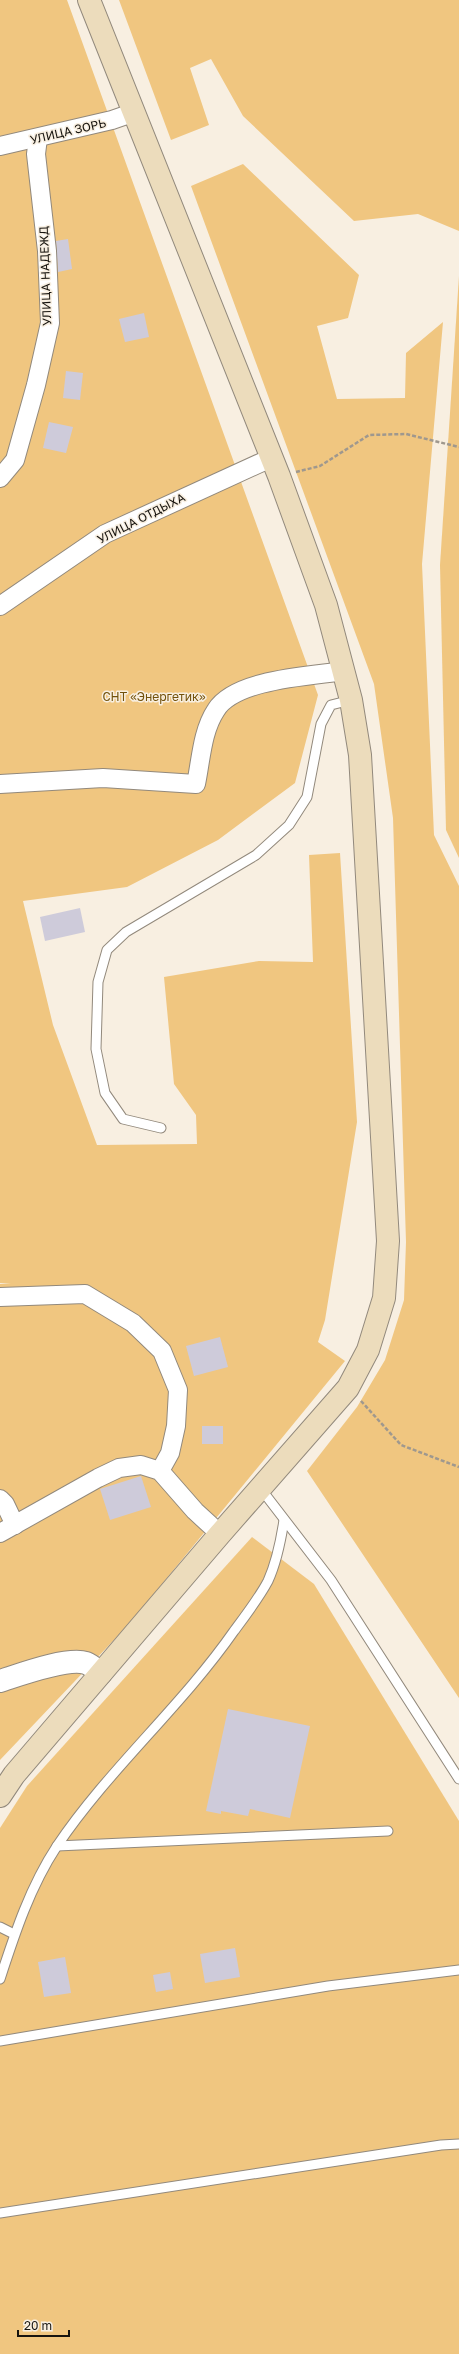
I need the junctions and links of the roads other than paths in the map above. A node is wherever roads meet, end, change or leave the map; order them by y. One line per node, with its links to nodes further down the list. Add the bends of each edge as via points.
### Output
1 (89, 0): 2 (main road)
2 (135, 112): 3 (street, УЛИЦА ЗОРЬ); 5 (main road)
3 (38, 138): 4 (street, УЛИЦА ЗОРЬ); 6 (street, УЛИЦА НАДЕЖД, via 36,154 47,251 50,322 15,460)
4 (0, 146)
5 (275, 467): 7 (street, УЛИЦА ОТДЫХА, via 105,534); 8 (main road, via 326,606)
6 (0, 478)
7 (0, 606)
8 (344, 671): 9 (main road); 10 (street, via 259,684 233,694 216,709 205,736 196,784 103,778)
9 (352, 700): 11 (lane, via 331,705 321,724 307,797 289,825 256,855 126,932 107,950 98,982 96,1049 105,1093 123,1119); 14 (main road, via 360,755 388,1241 384,1298 368,1350 348,1388)
10 (0, 784)
11 (161, 1128)
12 (0, 1297): 13 (street, via 86,1294 133,1323 162,1351 178,1390 176,1426 170,1454)
13 (160, 1471): 17 (street, via 141,1466 119,1468); 18 (street, via 195,1511)
14 (261, 1489): 16 (lane); 18 (main road)
15 (0, 1499): 17 (street, via 5,1504)
16 (284, 1520): 21 (lane, via 331,1580); 24 (lane, via 279,1550 268,1581 248,1612 209,1664 85,1808)
17 (7, 1529)
18 (220, 1534): 19 (main road)
19 (101, 1673): 20 (street, via 85,1663 67,1663 44,1667); 22 (main road, via 14,1775)
20 (0, 1681)
21 (459, 1779)
22 (0, 1796)
23 (388, 1831): 24 (lane)
24 (57, 1846): 26 (lane, via 34,1886)
25 (0, 1927): 26 (lane)
26 (14, 1934): 28 (lane)
27 (459, 1970): 29 (lane, via 328,1986)
28 (0, 1979)
29 (0, 2041)
30 (459, 2144): 31 (lane)
31 (0, 2213)

